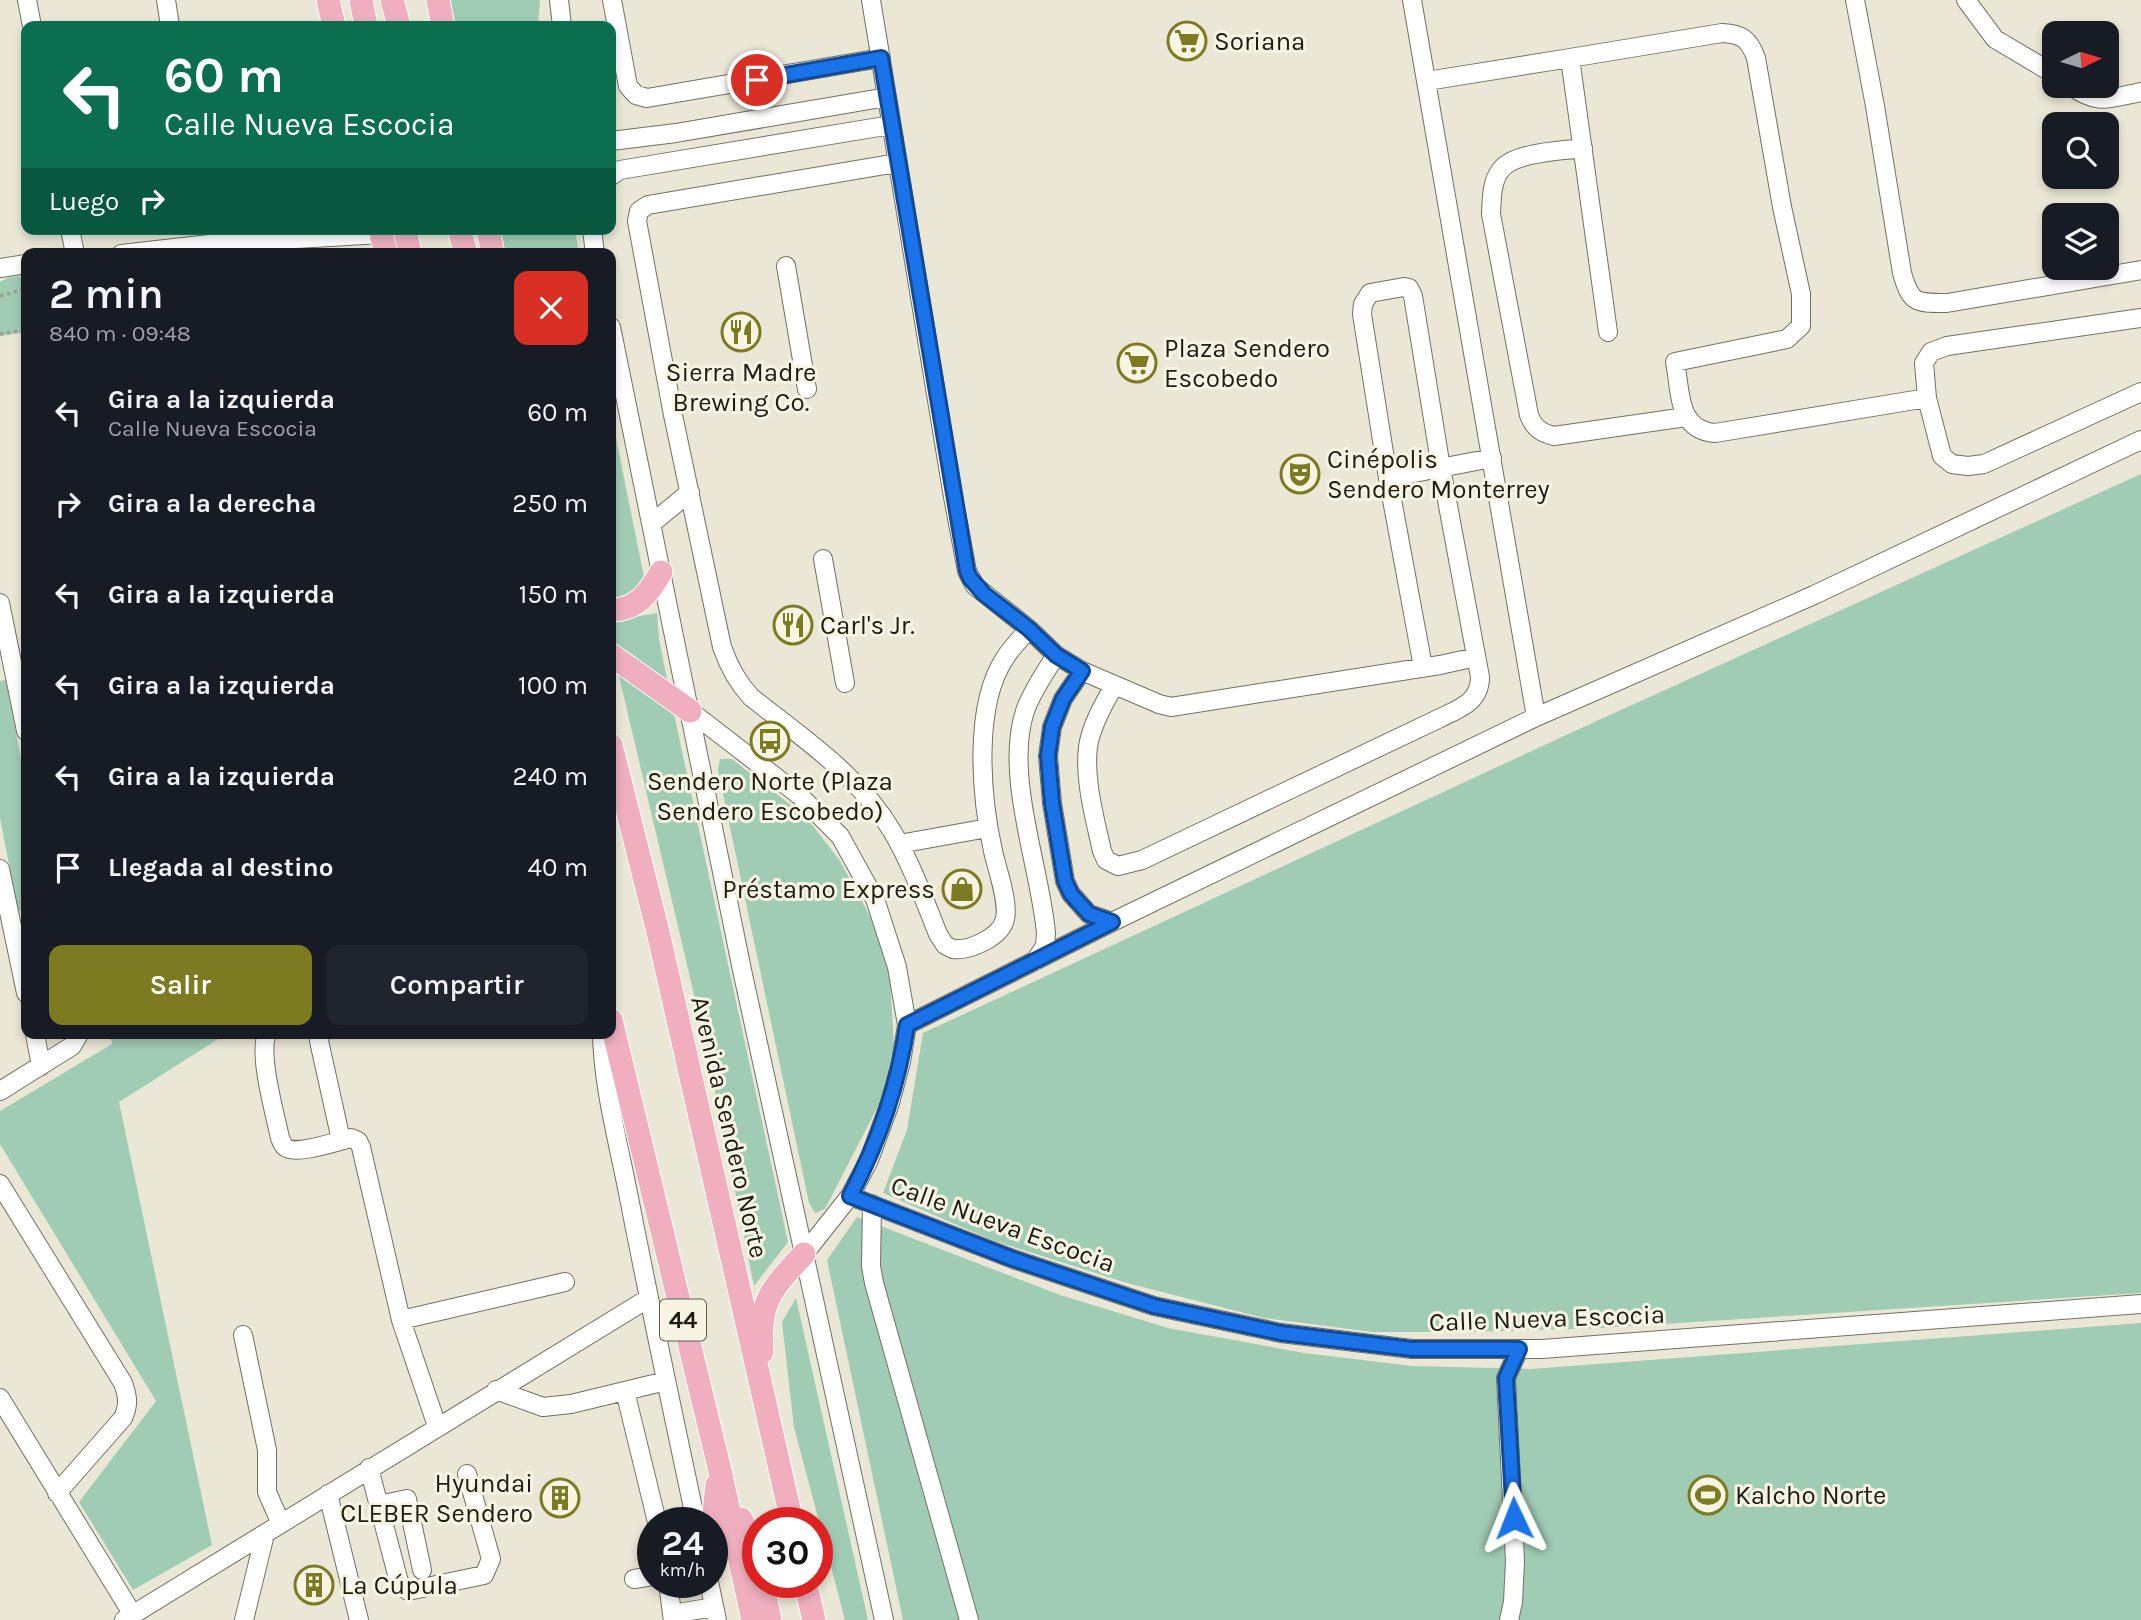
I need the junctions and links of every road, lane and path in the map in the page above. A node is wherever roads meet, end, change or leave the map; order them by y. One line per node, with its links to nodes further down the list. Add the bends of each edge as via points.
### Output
1 (27, 0): 13 (street)
2 (166, 0): 14 (street)
3 (328, 0): 15 (main road)
4 (361, 0): 16 (main road)
5 (392, 0): 17 (main road)
6 (438, 0): 18 (main road)
7 (559, 0): 19 (street)
8 (612, 0): 20 (street)
9 (871, 0): 22 (street)
10 (1412, 0): 25 (street)
11 (1855, 0): 40 (street, via 1902,273 1913,299 1947,303)
12 (1966, 0): 24 (street, via 1995,39)
13 (31, 21)
14 (169, 21)
15 (333, 21)
16 (365, 21)
17 (398, 21)
18 (442, 21)
19 (561, 21)
20 (616, 21)
21 (616, 22): 22 (street, via 628,86 647,98)
22 (881, 58): 28 (street)
23 (1570, 58): 25 (street); 31 (street); 51 (street, via 1721,33 1746,38 1756,58 1801,294 1801,326 1792,337 1780,341 1675,362)
24 (2042, 68)
25 (1427, 81): 53 (street)
26 (2141, 92): 27 (street)
27 (2119, 95)
28 (887, 97): 29 (street); 30 (street)
29 (891, 125): 32 (street); 33 (street)
30 (616, 140)
31 (1583, 148): 45 (street); 51 (street, via 1509,162 1500,169 1492,194 1532,424 1554,436)
32 (897, 163): 56 (street, via 648,205 639,211 642,250); 62 (street, via 967,571 975,586)
33 (616, 173)
34 (209, 237): 35 (street); 36 (street)
35 (382, 239)
36 (152, 248)
37 (21, 265): 39 (street)
38 (786, 266): 48 (street)
39 (0, 268)
40 (2141, 270)
41 (21, 290): 42 (path)
42 (0, 296)
43 (2141, 318): 50 (street, via 1939,348 1924,363)
44 (21, 331): 46 (path)
45 (1608, 332)
46 (0, 334)
47 (616, 352): 57 (street)
48 (807, 389)
49 (2141, 392): 50 (street, via 1984,464 1968,466 1952,464 1942,456)
50 (1927, 397): 51 (street, via 1715,433 1698,429)
51 (1686, 417)
52 (2141, 440): 73 (street, via 1814,595)
53 (1492, 458): 54 (street); 73 (street)
54 (1441, 468): 55 (street); 55 (street, via 1413,296 1404,287 1374,291 1363,304 1362,323); 64 (street)
55 (1388, 478): 67 (street)
56 (690, 492): 57 (street); 76 (street, via 730,669 751,698 843,771 878,810)
57 (651, 524): 59 (street)
58 (824, 559): 69 (street)
59 (661, 572): 61 (main road, via 648,594 631,607); 72 (street)
60 (0, 603): 66 (street)
61 (616, 609)
62 (1029, 629): 63 (street); 75 (street, via 1004,659 988,702 982,772)
63 (1056, 655): 68 (street); 81 (street, via 1030,697 1020,731 1019,777 1046,933 1045,946)
64 (1476, 657): 67 (street); 70 (street, via 1480,686 1465,706 1125,866 1110,863 1102,851 1089,772 1088,747)
65 (616, 658): 72 (main road)
66 (13, 664): 71 (street)
67 (1423, 667): 70 (street, via 1179,708 1159,705)
68 (1082, 671): 70 (street); 79 (street, via 1063,699 1052,727 1048,756 1052,803 1071,894 1089,914)
69 (845, 683)
70 (1114, 686)
71 (21, 705)
72 (690, 710): 82 (street, via 799,795 839,836 887,930); 95 (street)
73 (1536, 718): 79 (street)
74 (616, 765): 107 (main road, Avenida Sendero Norte / 44)
75 (988, 828): 76 (street); 76 (street, via 1006,915 999,931 961,950 949,948 941,939)
76 (899, 844)
77 (0, 869): 78 (street)
78 (19, 922): 80 (street)
79 (1112, 922): 81 (street)
80 (21, 942)
81 (1035, 961): 82 (street)
82 (907, 1025): 93 (street, via 890,1103)
83 (35, 1039): 89 (street)
84 (76, 1039): 89 (street)
85 (266, 1039): 91 (street, via 264,1058 284,1147 299,1150)
86 (319, 1039): 91 (street)
87 (603, 1039): 97 (street)
88 (616, 1039): 109 (main road, 44)
89 (41, 1066): 90 (street)
90 (0, 1091)
91 (341, 1140): 99 (street, via 351,1138 361,1147)
92 (0, 1184): 111 (street, via 128,1396 123,1418)
93 (850, 1196): 94 (street, Calle Nueva Escocia); 95 (street)
94 (872, 1205): 101 (street, Calle Nueva Escocia, via 1154,1306 1281,1333 1412,1349); 135 (street, via 874,1283)
95 (804, 1254): 107 (main road, via 768,1296 764,1310 762,1350); 134 (street)
96 (565, 1282): 99 (street)
97 (649, 1298): 102 (street); 103 (street)
98 (2141, 1304): 101 (street, Calle Nueva Escocia)
99 (401, 1320): 106 (street)
100 (243, 1335): 119 (street, via 267,1450)
101 (1519, 1349): 136 (street, via 1506,1378 1515,1561)
102 (666, 1381): 104 (street); 115 (street)
103 (496, 1390): 104 (street, via 543,1407); 106 (street)
104 (625, 1391): 114 (street)
105 (0, 1398): 111 (street)
106 (437, 1426): 108 (street)
107 (775, 1445): 117 (main road, Avenida Sendero Norte / 44)
108 (369, 1468): 112 (street); 113 (street)
109 (720, 1471): 116 (main road); 118 (main road); 131 (main road, 44)
110 (467, 1474): 113 (street, via 491,1559 484,1575 408,1591 398,1582)
111 (57, 1493): 127 (street)
112 (328, 1494): 119 (street); 130 (street)
113 (379, 1505): 120 (street, via 407,1499)
114 (653, 1507)
115 (693, 1507)
116 (715, 1507)
117 (789, 1507)
118 (742, 1521)
119 (273, 1529): 127 (street); 129 (street)
120 (422, 1570)
121 (634, 1579): 122 (street)
122 (637, 1579)
123 (670, 1598): 128 (street)
124 (765, 1598): 132 (main road)
125 (809, 1598): 133 (main road)
126 (716, 1613): 128 (street)
127 (128, 1617)
128 (673, 1617)
129 (244, 1620)
130 (359, 1620)
131 (753, 1620)
132 (770, 1620)
133 (814, 1620)
134 (884, 1620)
135 (969, 1620)
136 (1509, 1620)

